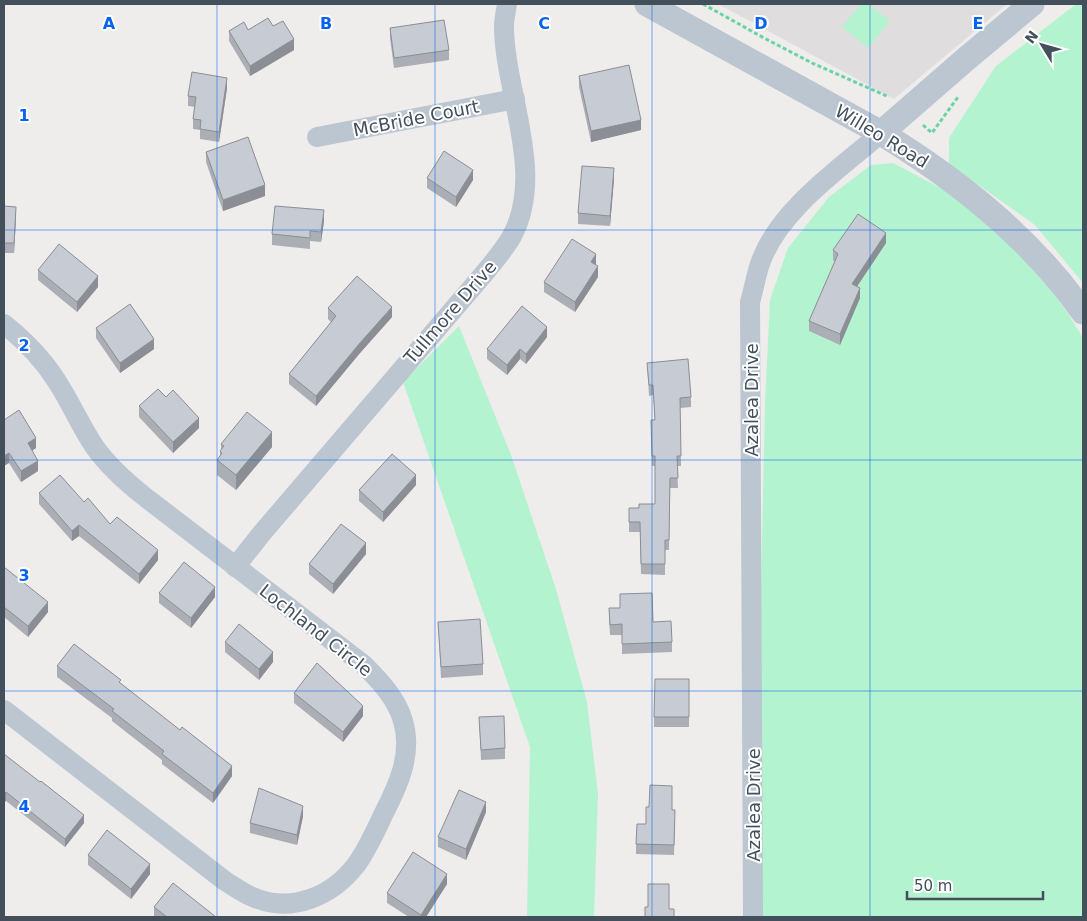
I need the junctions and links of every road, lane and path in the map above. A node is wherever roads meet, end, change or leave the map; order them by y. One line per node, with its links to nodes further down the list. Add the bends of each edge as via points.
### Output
1 (508, 4): 5 (street, Tullmore Drive, via 505,45)
2 (647, 4): 7 (street, Willeo Road)
3 (703, 4): 6 (path, via 812,63 884,94)
4 (1032, 4): 6 (street, Azalea Drive)
5 (515, 99): 9 (street, McBride Court); 12 (street, Tullmore Drive, via 524,152 524,194 512,235 482,276)
6 (908, 110): 7 (street, Azalea Drive); 8 (path)
7 (881, 133): 10 (street, Willeo Road, via 916,155 1012,230 1046,264); 14 (street, Azalea Drive, via 802,200 781,224 761,260 750,302)
8 (932, 133)
9 (317, 137)
10 (1083, 312)
11 (4, 324): 12 (street, Lochland Circle, via 45,364 95,446 116,472)
12 (235, 567): 13 (street, Lochland Circle, via 364,665 387,691 404,721 405,763 394,792 355,866 327,891 311,900 283,903 268,902 239,890)
13 (4, 710)
14 (754, 917)

